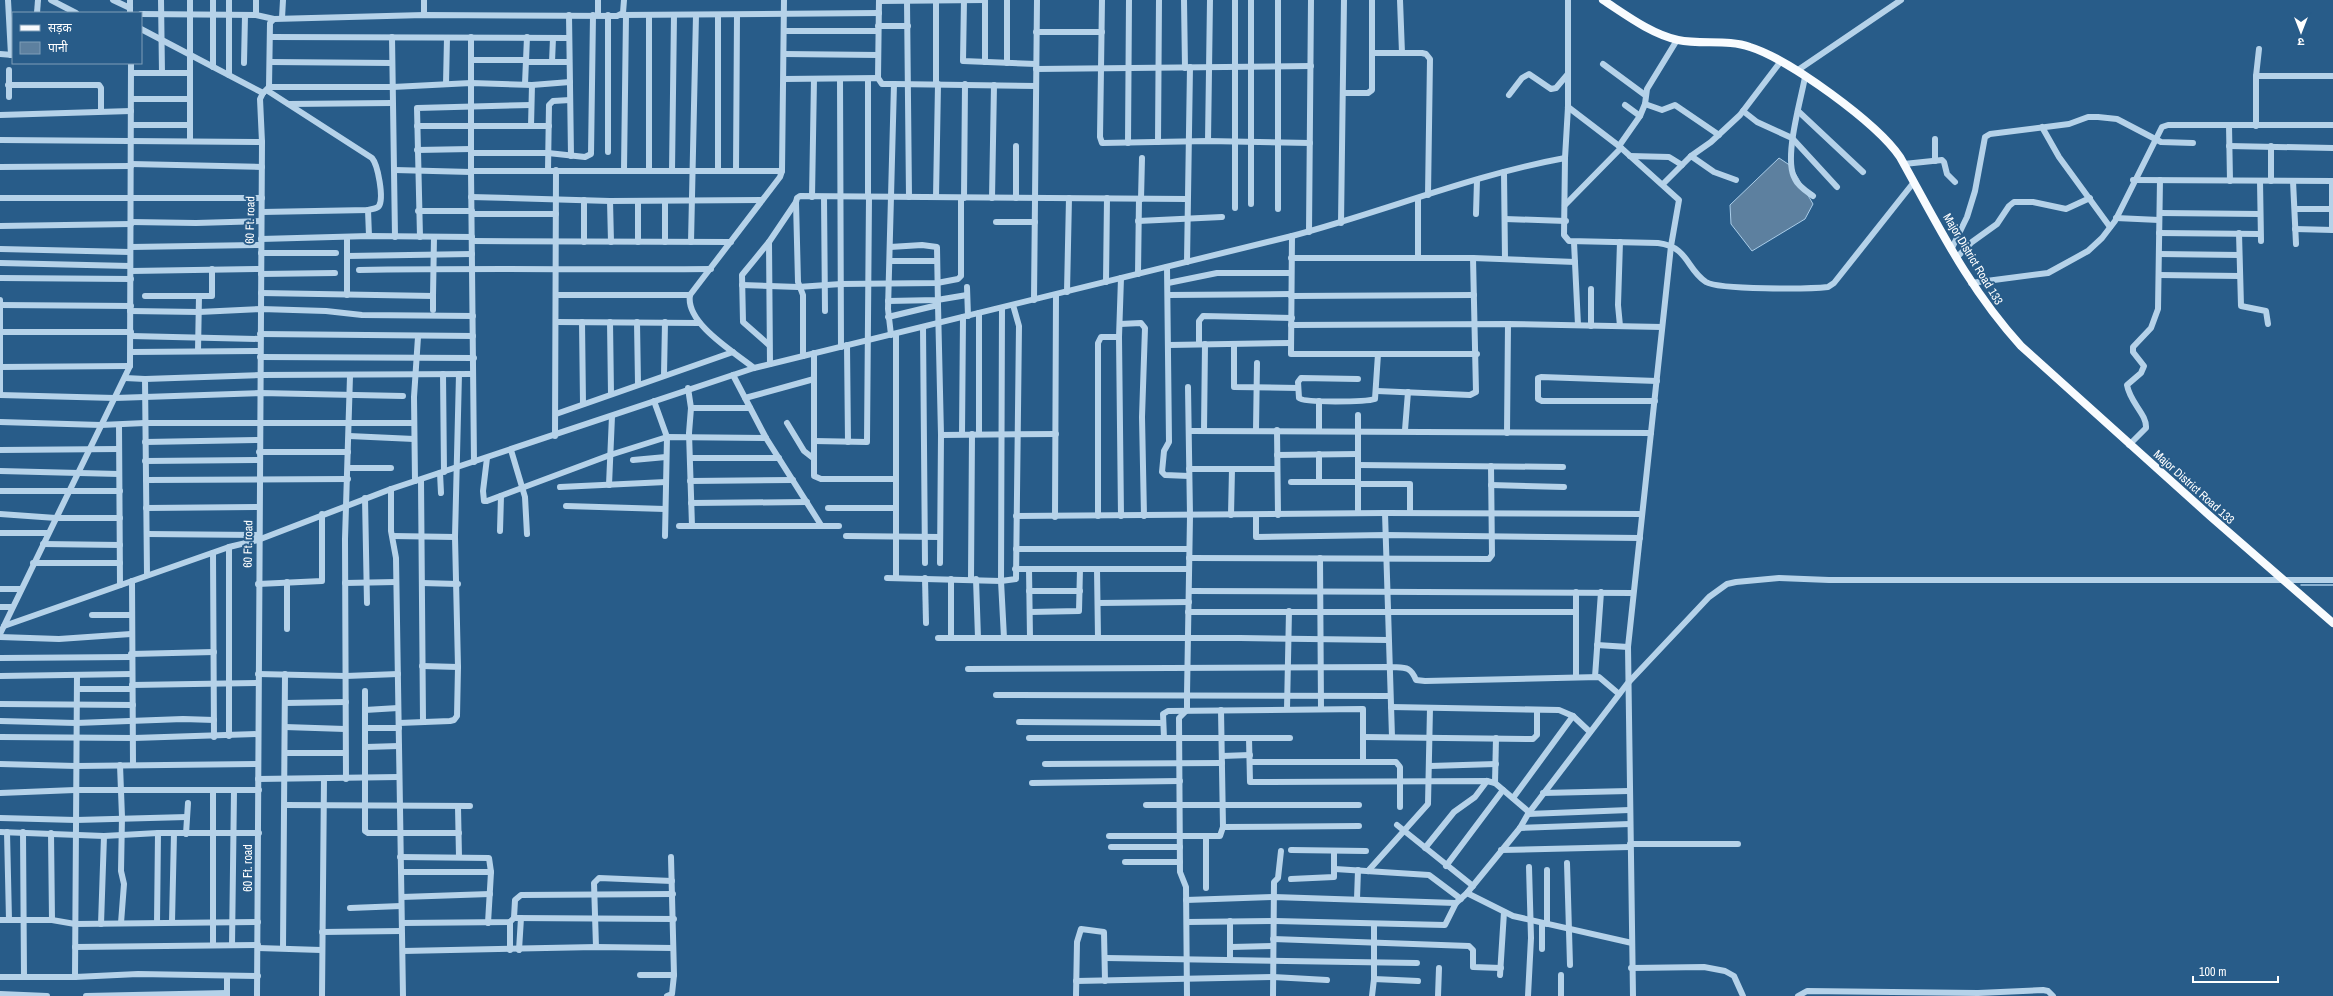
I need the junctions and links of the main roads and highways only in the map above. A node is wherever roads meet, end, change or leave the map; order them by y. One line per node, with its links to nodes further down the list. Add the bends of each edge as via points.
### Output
1 (1603, 0): 2 (main road, Major District Road 133, via 1636,21 1677,40 1748,46 1781,61 1798,70 1875,130 1896,151 1951,250 1994,317 2021,346 2129,445)
2 (2333, 623)

